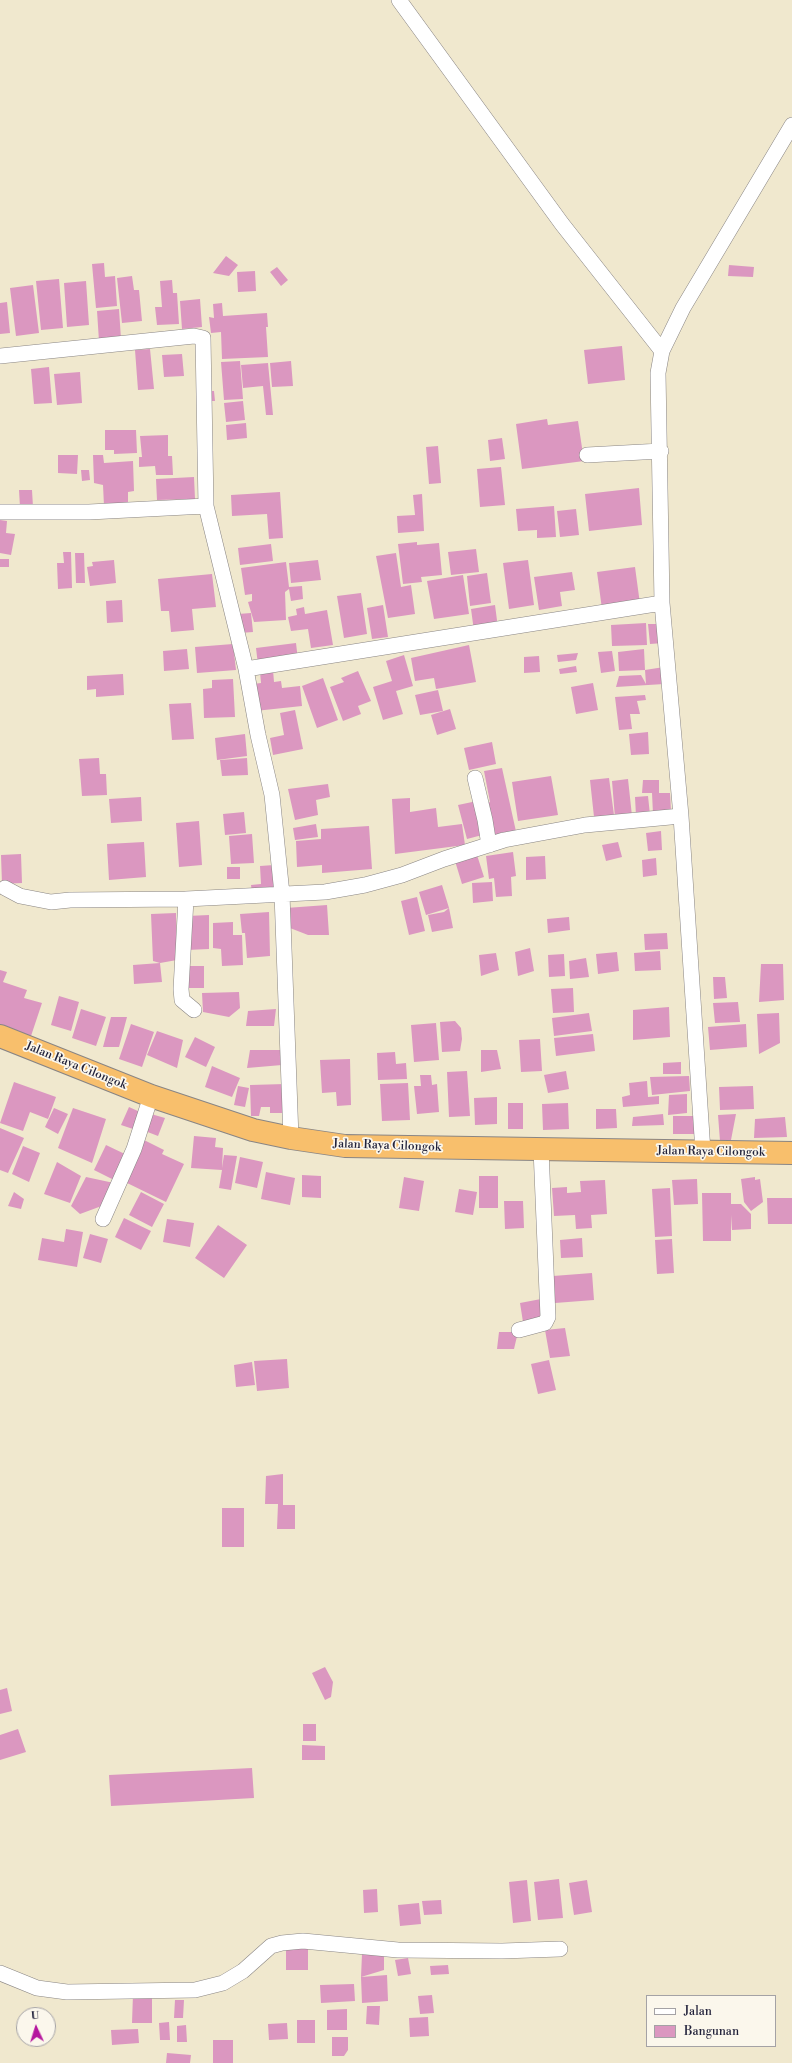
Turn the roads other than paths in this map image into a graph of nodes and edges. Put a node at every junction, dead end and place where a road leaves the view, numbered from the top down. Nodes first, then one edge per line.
1 (399, 0) edge
2 (792, 125) edge
3 (662, 351) junction
4 (0, 356) edge
5 (661, 451) junction
6 (587, 455) dead end
7 (206, 506) junction
8 (0, 512) edge
9 (662, 603) junction
10 (246, 669) junction
11 (475, 778) dead end
12 (681, 816) junction
13 (489, 845) junction
14 (5, 888) dead end
15 (282, 894) junction
16 (186, 899) junction
17 (194, 1010) dead end
18 (0, 1036) edge
19 (151, 1096) junction
20 (290, 1138) junction
21 (541, 1149) junction
22 (703, 1152) junction
23 (792, 1153) edge
24 (103, 1218) dead end
25 (519, 1330) dead end
26 (560, 1949) dead end
27 (0, 1973) edge

1 - 3 street
2 - 3 street
3 - 5 street
4 - 7 street
5 - 6 street
5 - 9 street
7 - 8 street
7 - 10 street
9 - 10 street
9 - 12 street
10 - 15 street
11 - 13 street
12 - 13 street
12 - 22 street
13 - 15 street
14 - 16 street
15 - 16 street
15 - 20 street
16 - 17 street
18 - 19 highway, Jalan Raya Cilongok
19 - 20 highway, Jalan Raya Cilongok
19 - 24 street
20 - 21 highway, Jalan Raya Cilongok
21 - 22 highway, Jalan Raya Cilongok
21 - 25 street
22 - 23 highway, Jalan Raya Cilongok
26 - 27 street

